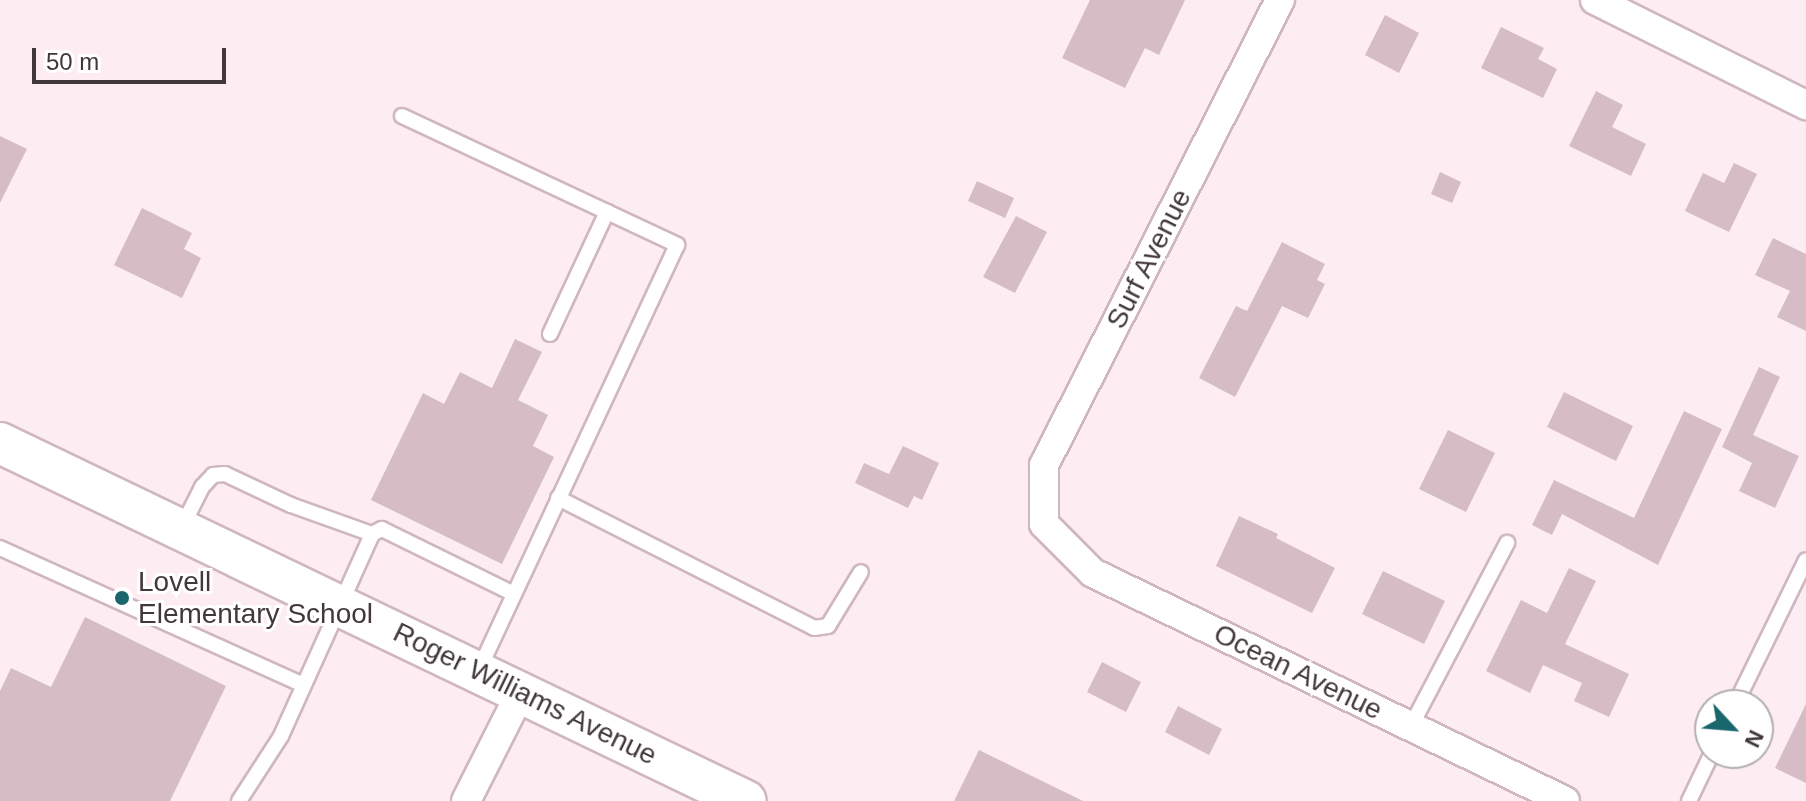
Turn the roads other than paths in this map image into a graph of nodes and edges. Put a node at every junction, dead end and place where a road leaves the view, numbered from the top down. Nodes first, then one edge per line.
1 (1280, 0) edge
2 (1595, 0) edge
3 (1806, 105) edge
4 (402, 116) dead end
5 (607, 212) junction
6 (550, 334) dead end
7 (0, 443) edge
8 (558, 498) junction
9 (1044, 524) joint
10 (181, 529) junction
11 (372, 534) junction
12 (1507, 543) dead end
13 (0, 548) edge
14 (1806, 560) edge
15 (861, 572) dead end
16 (514, 594) junction
17 (338, 605) junction
18 (478, 672) junction
19 (303, 685) junction
20 (1743, 689) edge
21 (521, 692) junction
22 (1411, 726) junction
23 (1704, 769) edge
24 (239, 801) edge
25 (466, 801) edge
26 (746, 801) edge
27 (1565, 801) edge
28 (1689, 801) edge

1 - 9 street, Surf Avenue
2 - 3 street
4 - 5 lane
5 - 6 lane
5 - 8 lane
7 - 10 street, Roger Williams Avenue
8 - 15 lane
8 - 16 lane
9 - 22 street, Ocean Avenue
10 - 11 lane
10 - 17 street, Roger Williams Avenue
11 - 16 lane
11 - 17 lane
12 - 22 lane
13 - 19 lane
14 - 20 lane
16 - 18 lane
17 - 18 street, Roger Williams Avenue
17 - 19 lane
18 - 21 street, Roger Williams Avenue
19 - 24 lane
21 - 25 street
21 - 26 street, Roger Williams Avenue
22 - 27 street, Ocean Avenue
23 - 28 lane

